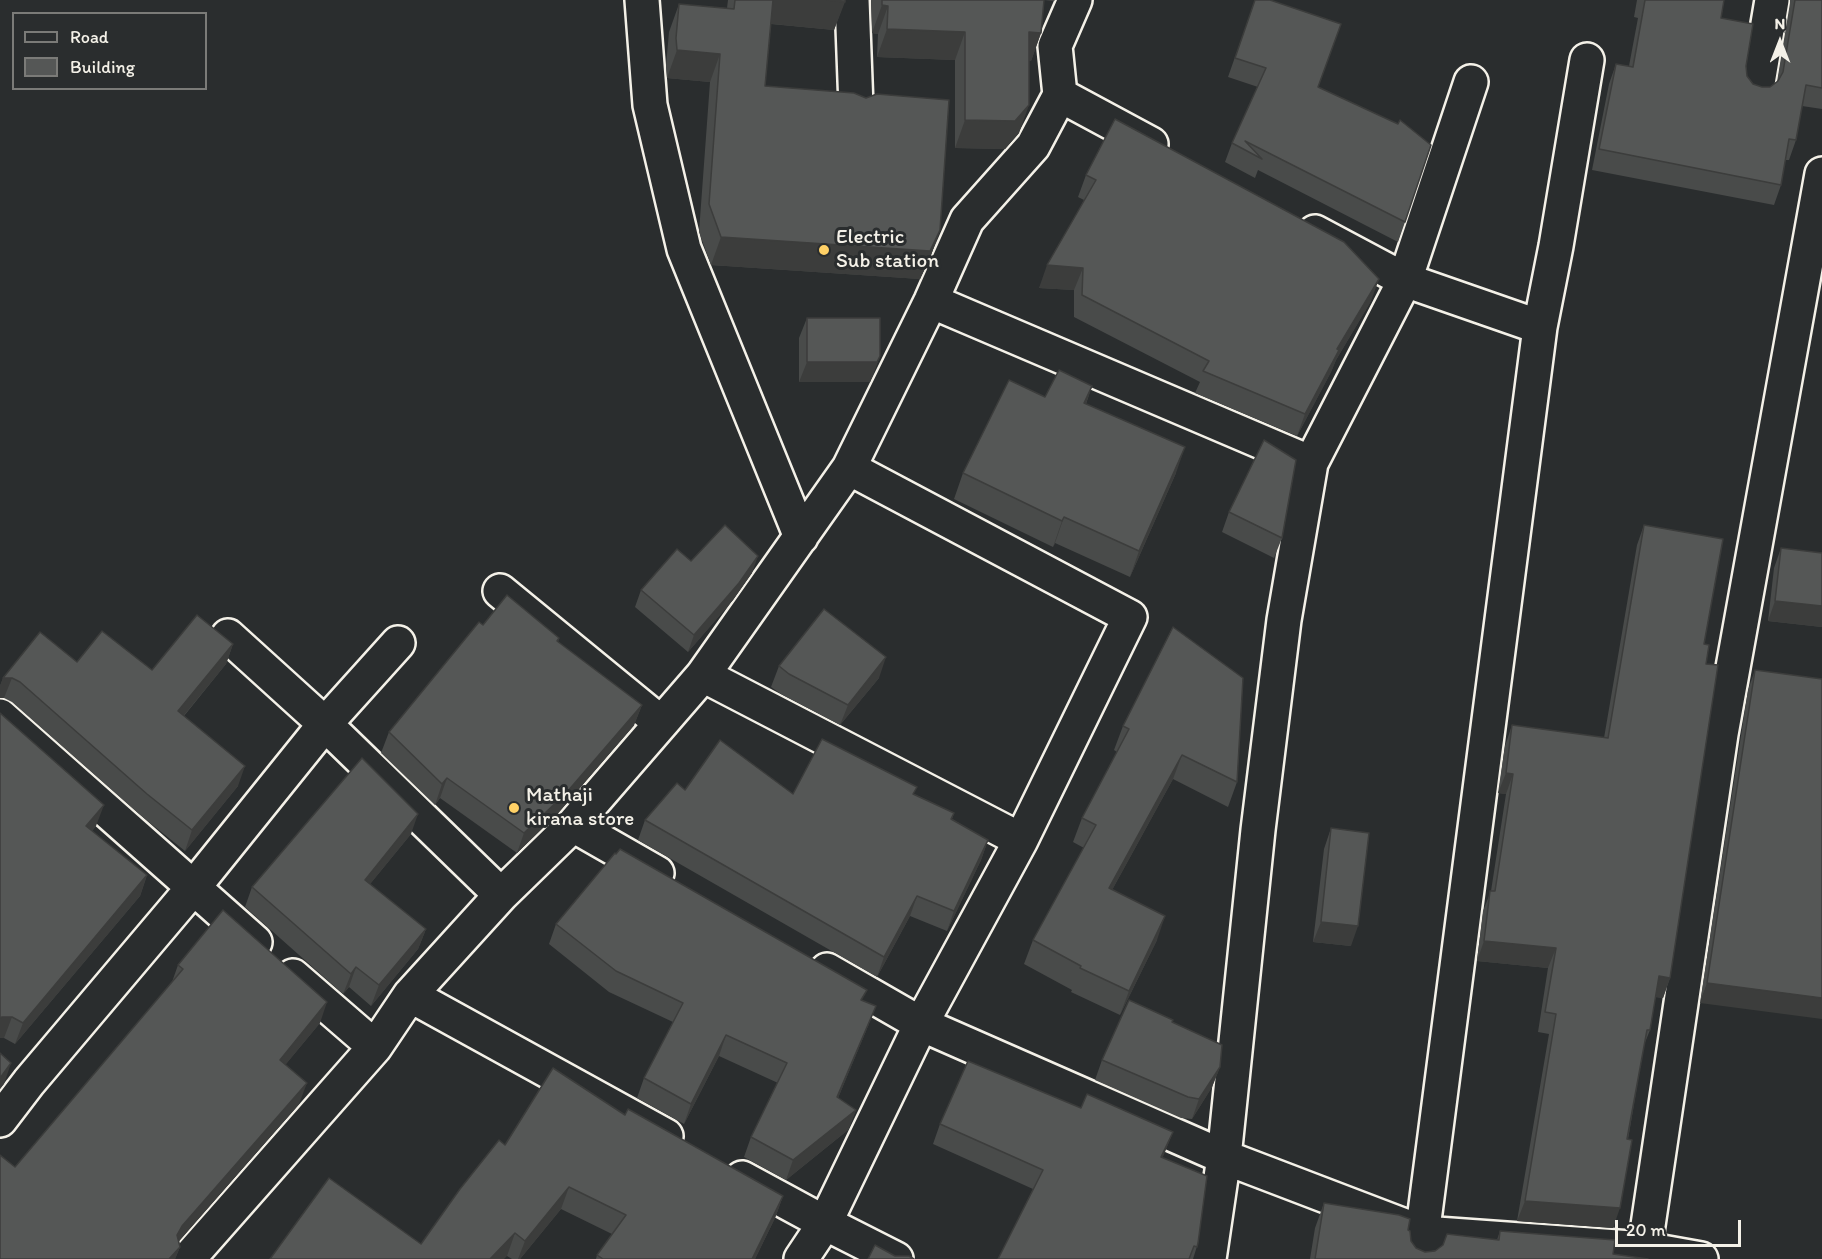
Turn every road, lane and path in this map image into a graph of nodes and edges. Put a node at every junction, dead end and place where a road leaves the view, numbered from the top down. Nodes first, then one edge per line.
1 (642, 0) edge
2 (852, 0) edge
3 (1075, 0) edge
4 (1772, 0) edge
5 (1587, 60) dead end
6 (1472, 82) dead end
7 (1757, 89) edge
8 (1060, 95) junction
9 (856, 107) edge
10 (1175, 157) edge
11 (1822, 174) edge
12 (1290, 219) edge
13 (1405, 280) junction
14 (931, 301) junction
15 (1540, 327) junction
16 (1311, 463) junction
17 (849, 468) junction
18 (801, 537) junction
19 (500, 591) dead end
20 (228, 636) dead end
21 (398, 643) dead end
22 (703, 675) junction
23 (0, 716) edge
24 (662, 723) junction
25 (325, 724) junction
26 (573, 825) junction
27 (1021, 840) junction
28 (193, 888) junction
29 (686, 889) edge
30 (501, 895) junction
31 (798, 954) edge
32 (410, 995) junction
33 (921, 1024) junction
34 (375, 1047) junction
35 (0, 1120) edge
36 (690, 1149) edge
37 (1224, 1157) junction
38 (721, 1166) edge
39 (825, 1223) junction
40 (1421, 1246) edge
41 (1644, 1254) edge
42 (188, 1259) edge
43 (801, 1259) edge
44 (896, 1259) edge
45 (1209, 1259) edge
46 (1701, 1259) edge

1 - 18 street
2 - 9 street
3 - 8 street
4 - 7 street
5 - 15 street
6 - 13 street
8 - 10 street
8 - 14 street
11 - 41 street
12 - 13 street
13 - 15 street
13 - 16 street
14 - 16 street
14 - 17 street
15 - 40 street
16 - 37 street
17 - 18 street
17 - 27 street
18 - 22 street
19 - 24 street
20 - 25 street
21 - 25 street
22 - 24 street
22 - 27 street
23 - 28 street
24 - 26 street
25 - 28 street
25 - 30 street
26 - 29 street
26 - 30 street
27 - 33 street
28 - 34 street
28 - 35 street
30 - 32 street
31 - 33 street
32 - 34 street
32 - 36 street
33 - 37 street
33 - 39 street
34 - 42 street
37 - 40 street
37 - 45 street
38 - 39 street
39 - 43 street
39 - 44 street
40 - 41 street
41 - 46 street

